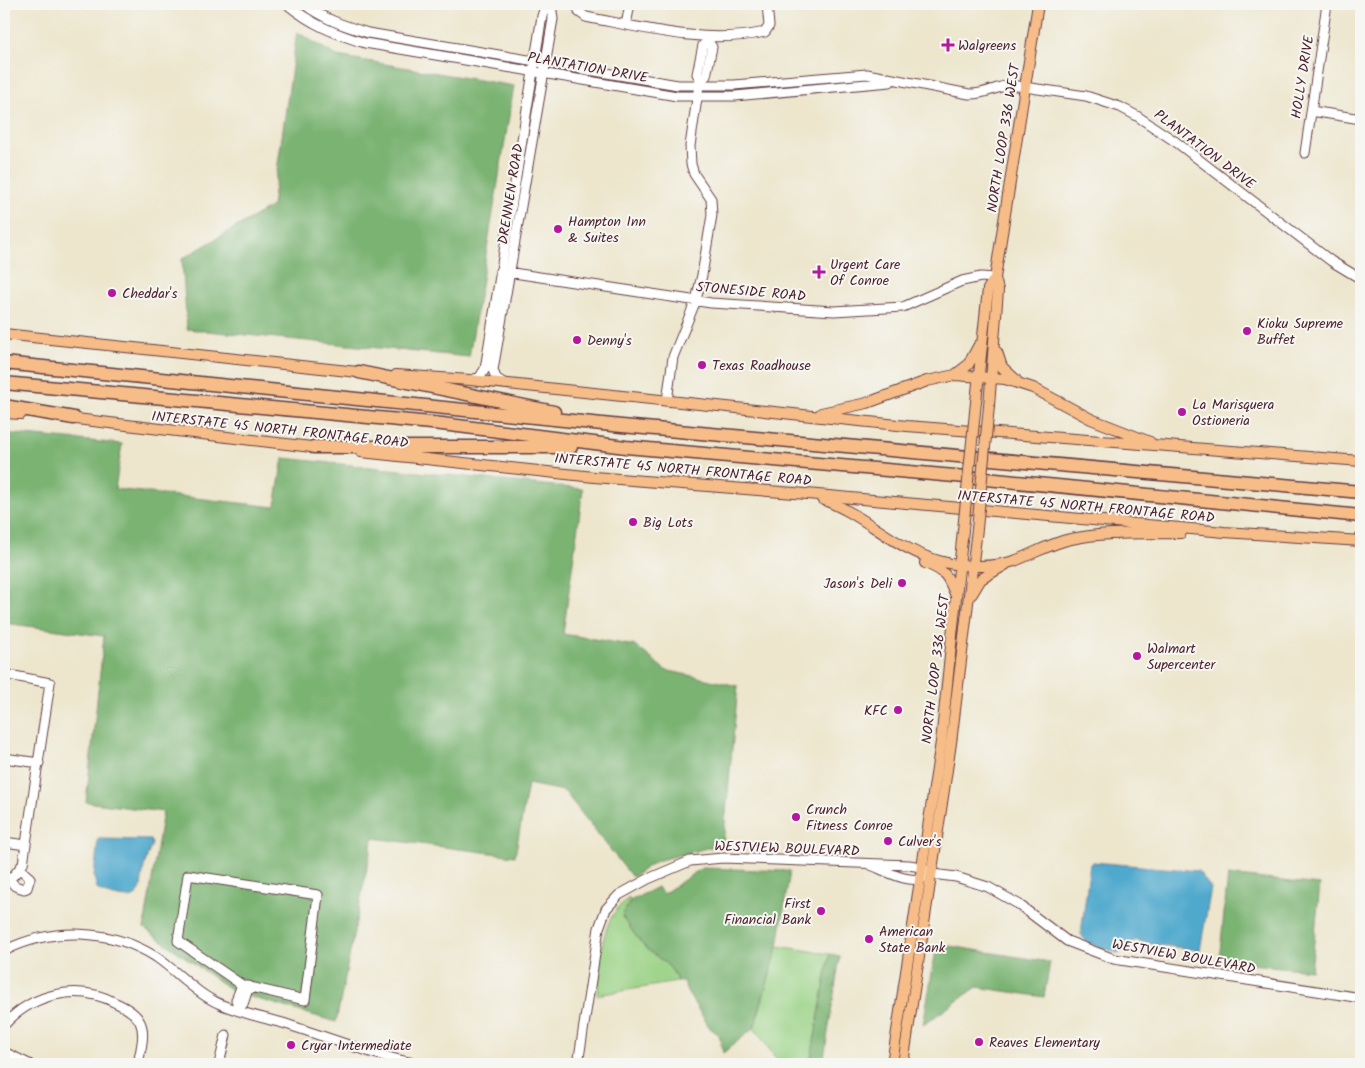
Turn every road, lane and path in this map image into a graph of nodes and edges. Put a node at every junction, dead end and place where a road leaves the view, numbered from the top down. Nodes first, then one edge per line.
1 (287, 4) edge
2 (546, 4) edge
3 (551, 4) edge
4 (579, 4) edge
5 (630, 4) edge
6 (767, 4) edge
7 (1038, 4) edge
8 (1327, 4) edge
9 (305, 5) edge
10 (301, 15) junction
11 (626, 25) junction
12 (708, 39) junction
13 (534, 60) junction
14 (546, 62) junction
15 (533, 71) junction
16 (544, 73) junction
17 (896, 81) junction
18 (700, 82) junction
19 (1025, 87) junction
20 (698, 97) junction
21 (1311, 111) junction
22 (1361, 119) edge
23 (1305, 153) dead end
24 (500, 271) junction
25 (510, 273) junction
26 (995, 278) junction
27 (1361, 279) edge
28 (696, 300) junction
29 (4, 334) edge
30 (982, 340) junction
31 (995, 344) junction
32 (4, 363) edge
33 (359, 372) junction
34 (955, 375) junction
35 (979, 377) junction
36 (991, 378) junction
37 (470, 380) junction
38 (1019, 382) junction
39 (4, 383) edge
40 (505, 384) junction
41 (667, 401) junction
42 (4, 406) edge
43 (4, 413) edge
44 (800, 415) junction
45 (74, 418) junction
46 (622, 426) junction
47 (313, 447) junction
48 (626, 447) junction
49 (1161, 447) junction
50 (1361, 461) edge
51 (1361, 492) edge
52 (807, 494) junction
53 (1361, 516) edge
54 (1224, 532) junction
55 (888, 537) junction
56 (1360, 540) edge
57 (1013, 562) junction
58 (960, 564) junction
59 (974, 565) junction
60 (957, 598) junction
61 (968, 600) junction
62 (4, 674) edge
63 (4, 758) edge
64 (38, 763) junction
65 (4, 842) edge
66 (26, 845) junction
67 (870, 864) junction
68 (922, 867) junction
69 (20, 868) junction
70 (932, 874) junction
71 (6, 880) edge
72 (920, 880) junction
73 (4, 951) edge
74 (246, 985) junction
75 (1361, 998) edge
76 (237, 1007) junction
77 (4, 1025) edge
78 (226, 1035) dead end
79 (901, 1041) junction
80 (4, 1052) edge
81 (30, 1064) edge
82 (138, 1064) edge
83 (220, 1064) edge
84 (419, 1064) edge
85 (578, 1064) edge
86 (892, 1064) edge
87 (903, 1064) edge

1 - 10 street, PLANTATION DRIVE
2 - 13 street, DRENNEN ROAD
3 - 14 street, DRENNEN ROAD
4 - 11 street
5 - 11 street
6 - 12 street
7 - 19 main road, NORTH LOOP 336 WEST
8 - 21 street, HOLLY DRIVE
9 - 10 street
9 - 13 street, PLANTATION DRIVE
10 - 15 street, PLANTATION DRIVE
11 - 12 street
12 - 18 street
13 - 14 street, PLANTATION DRIVE
13 - 15 street, DRENNEN ROAD
14 - 16 street, DRENNEN ROAD
14 - 18 street, PLANTATION DRIVE
15 - 16 street, PLANTATION DRIVE
15 - 24 street, DRENNEN ROAD
16 - 20 street, PLANTATION DRIVE
16 - 25 street, DRENNEN ROAD
17 - 18 street, PLANTATION DRIVE
17 - 19 street, PLANTATION DRIVE
17 - 20 street, PLANTATION DRIVE
18 - 20 street
19 - 26 main road, NORTH LOOP 336 WEST
19 - 27 street, PLANTATION DRIVE
20 - 28 street
21 - 22 street
21 - 23 street, HOLLY DRIVE
24 - 25 street, STONESIDE ROAD
24 - 37 street, DRENNEN ROAD
25 - 28 street, STONESIDE ROAD
25 - 40 street, DRENNEN ROAD
26 - 28 street, STONESIDE ROAD
26 - 30 main road, NORTH LOOP 336 WEST
26 - 31 main road, NORTH LOOP 336 WEST
28 - 41 street
29 - 33 main road
30 - 34 main road
30 - 35 main road, NORTH LOOP 336 WEST
31 - 36 main road, NORTH LOOP 336 WEST
31 - 38 main road
32 - 46 highway
33 - 37 main road
33 - 46 highway
34 - 35 main road
34 - 44 main road
35 - 36 main road
35 - 58 main road, NORTH LOOP 336 WEST, bridge
36 - 38 main road
36 - 59 main road, NORTH LOOP 336 WEST, bridge
37 - 40 main road
38 - 49 main road
39 - 48 highway
40 - 41 main road
41 - 44 main road
42 - 45 highway
43 - 45 main road, INTERSTATE 45 NORTH FRONTAGE ROAD
44 - 49 main road
45 - 47 main road, INTERSTATE 45 NORTH FRONTAGE ROAD
46 - 51 highway
47 - 48 highway
47 - 52 main road, INTERSTATE 45 NORTH FRONTAGE ROAD
48 - 53 highway
49 - 50 main road
52 - 54 main road, INTERSTATE 45 NORTH FRONTAGE ROAD
52 - 55 main road
54 - 56 main road, INTERSTATE 45 NORTH FRONTAGE ROAD
54 - 57 main road
55 - 58 main road
55 - 60 main road
57 - 59 main road
57 - 61 main road
58 - 59 main road
58 - 60 main road, NORTH LOOP 336 WEST
59 - 61 main road, NORTH LOOP 336 WEST
60 - 68 main road, NORTH LOOP 336 WEST
61 - 70 main road, NORTH LOOP 336 WEST
62 - 64 street
63 - 64 street
64 - 66 street
65 - 66 street
66 - 69 street
67 - 68 street, WESTVIEW BOULEVARD
67 - 72 street, WESTVIEW BOULEVARD
67 - 85 street, WESTVIEW BOULEVARD
68 - 70 street, WESTVIEW BOULEVARD
68 - 72 main road, NORTH LOOP 336 WEST
69 - 71 street
69 - 71 street
70 - 72 street
70 - 75 street, WESTVIEW BOULEVARD
70 - 79 main road, NORTH LOOP 336 WEST
72 - 79 main road, NORTH LOOP 336 WEST
73 - 76 street
74 - 74 street
74 - 76 street
76 - 84 street
77 - 82 street
78 - 83 street
79 - 86 main road, NORTH LOOP 336 WEST
79 - 87 main road, NORTH LOOP 336 WEST
80 - 81 street

